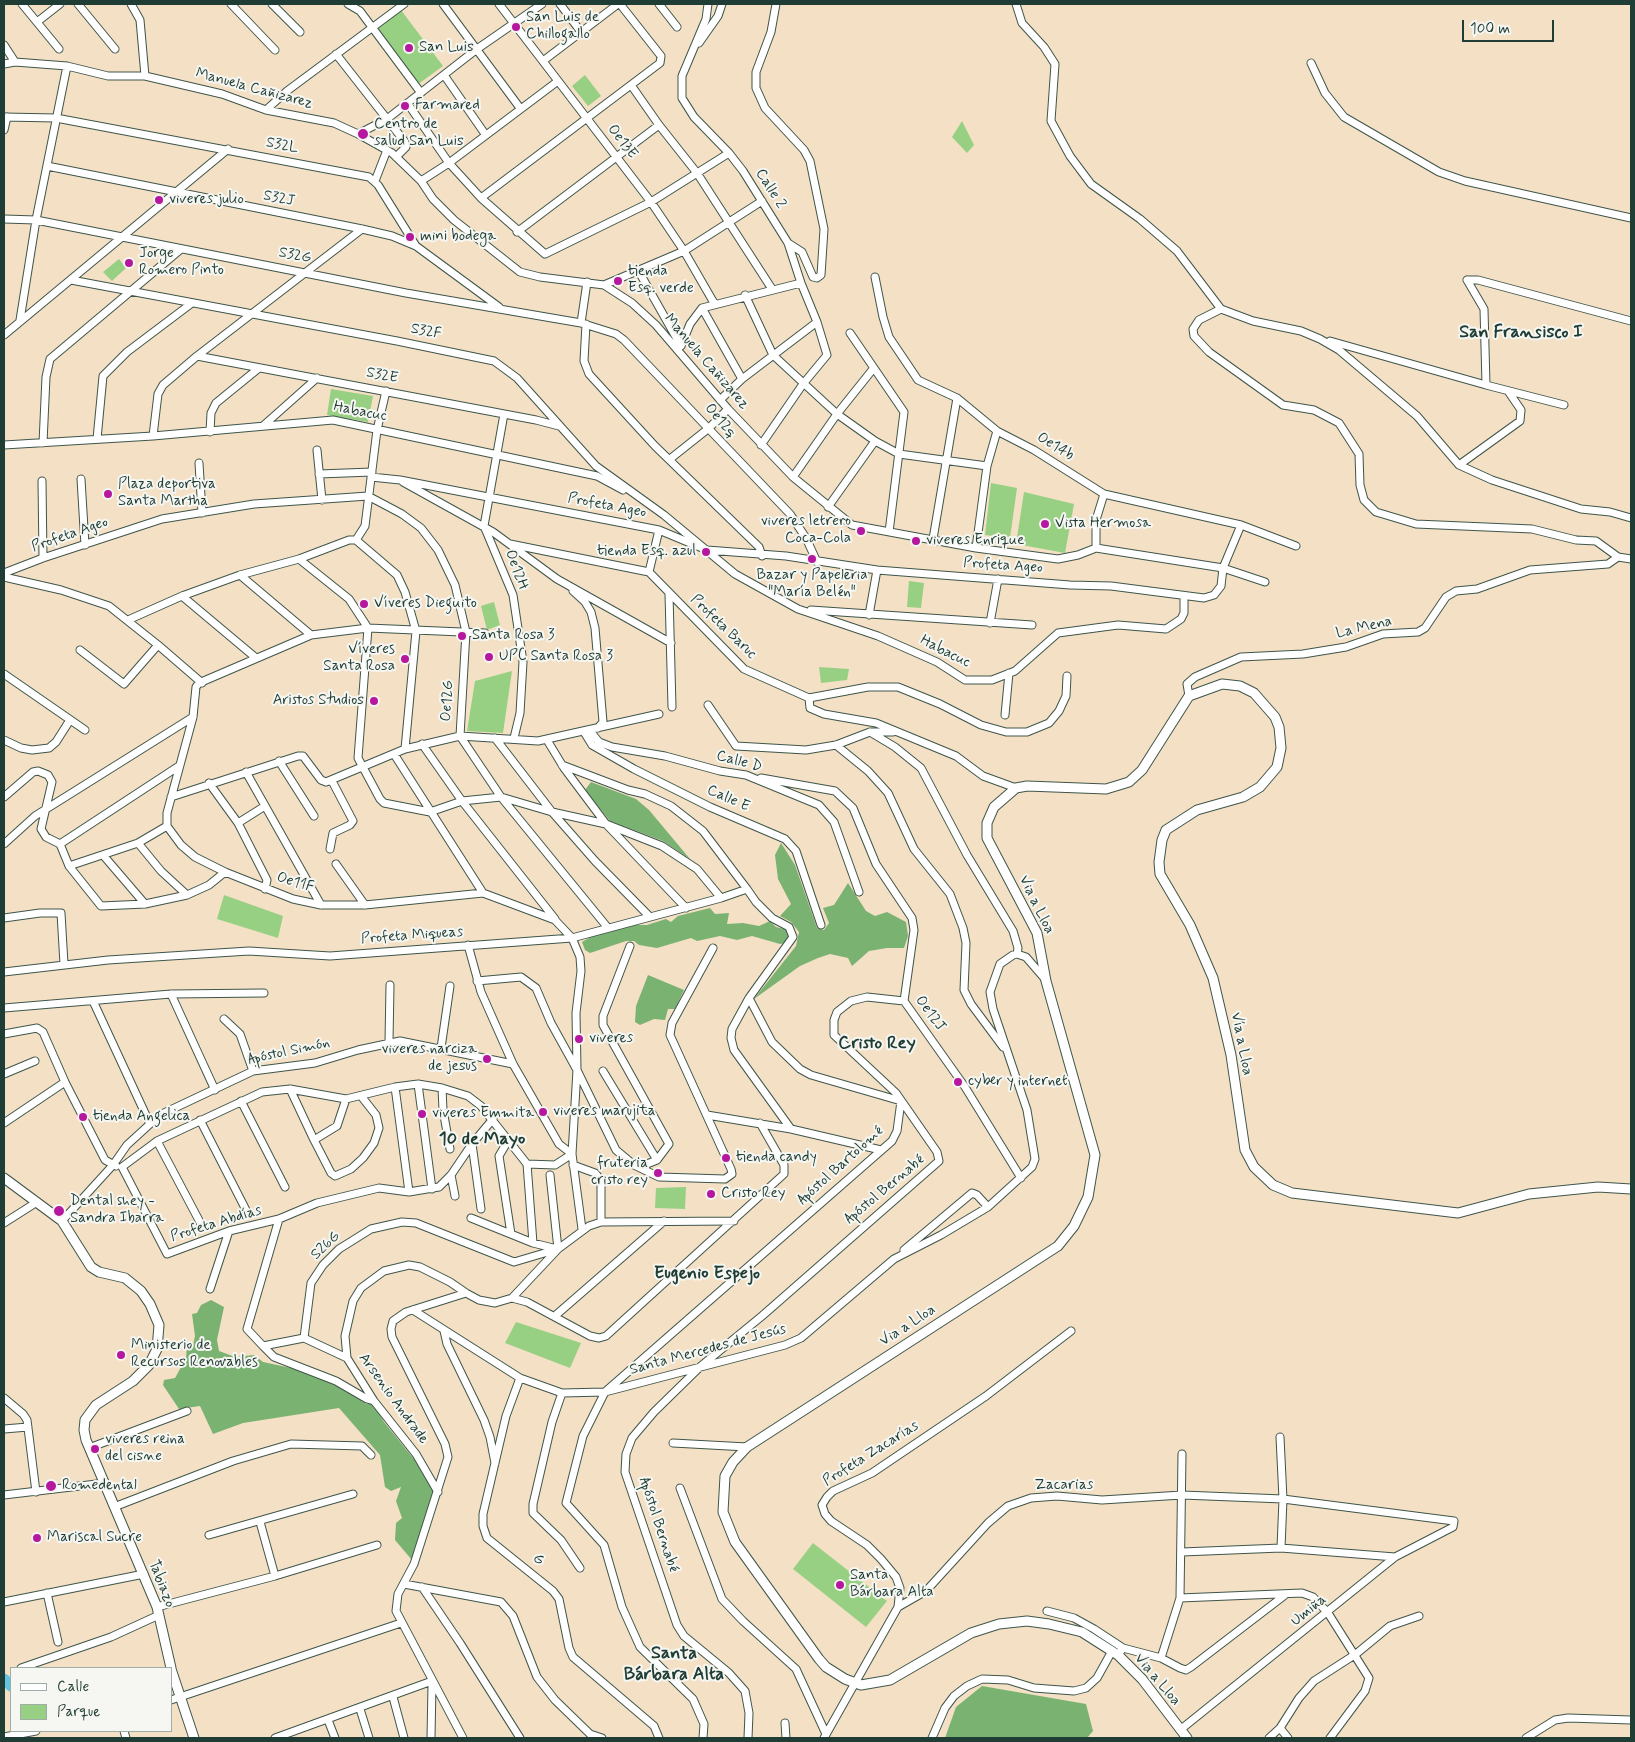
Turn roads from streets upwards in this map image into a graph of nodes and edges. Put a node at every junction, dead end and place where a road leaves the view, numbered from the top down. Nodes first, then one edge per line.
1 (22, 4) edge
2 (60, 4) edge
3 (78, 4) edge
4 (131, 4) edge
5 (231, 4) edge
6 (272, 4) edge
7 (404, 4) edge
8 (443, 4) edge
9 (498, 4) edge
10 (542, 4) edge
11 (560, 4) edge
12 (619, 4) edge
13 (659, 4) edge
14 (708, 4) edge
15 (722, 4) edge
16 (776, 4) edge
17 (1016, 4) edge
18 (353, 5) edge
19 (36, 22) junction
20 (514, 24) junction
21 (372, 26) junction
22 (677, 27) dead end
23 (300, 32) dead end
24 (581, 32) junction
25 (4, 45) edge
26 (59, 48) dead end
27 (115, 48) dead end
28 (477, 49) junction
29 (275, 50) dead end
30 (693, 52) junction
31 (336, 54) junction
32 (543, 61) junction
33 (15, 62) junction
34 (1311, 62) dead end
35 (4, 64) edge
36 (67, 66) junction
37 (444, 75) junction
38 (145, 76) junction
39 (558, 81) junction
40 (631, 85) junction
41 (421, 94) junction
42 (408, 104) junction
43 (520, 108) junction
44 (266, 110) junction
45 (5, 116) edge
46 (56, 118) junction
47 (586, 118) junction
48 (387, 119) junction
49 (658, 126) junction
50 (4, 130) edge
51 (358, 134) junction
52 (485, 134) junction
53 (228, 149) junction
54 (387, 150) junction
55 (729, 152) junction
56 (396, 157) junction
57 (616, 157) junction
58 (449, 164) junction
59 (47, 166) junction
60 (697, 173) junction
61 (375, 181) junction
62 (421, 181) junction
63 (173, 193) junction
64 (481, 198) junction
65 (762, 201) junction
66 (651, 202) junction
67 (1631, 218) edge
68 (4, 220) edge
69 (36, 220) junction
70 (729, 222) junction
71 (362, 229) junction
72 (517, 232) junction
73 (121, 238) junction
74 (788, 243) junction
75 (416, 246) junction
76 (181, 249) junction
77 (684, 251) junction
78 (638, 270) junction
79 (305, 272) junction
80 (875, 277) dead end
81 (71, 280) junction
82 (587, 282) junction
83 (801, 283) junction
84 (604, 285) junction
85 (772, 289) junction
86 (129, 292) junction
87 (745, 295) junction
88 (192, 303) junction
89 (714, 304) junction
90 (500, 308) junction
91 (702, 308) junction
92 (1221, 309) junction
93 (252, 314) junction
94 (20, 320) junction
95 (1631, 321) edge
96 (818, 322) junction
97 (584, 324) junction
98 (850, 333) dead end
99 (4, 335) edge
100 (1320, 338) junction
101 (679, 347) junction
102 (773, 355) junction
103 (196, 356) junction
104 (259, 368) junction
105 (873, 370) junction
106 (317, 378) junction
107 (742, 379) junction
108 (803, 384) junction
109 (1486, 385) junction
110 (386, 391) junction
111 (1508, 391) junction
112 (957, 398) junction
113 (720, 400) junction
114 (1564, 405) dead end
115 (728, 410) junction
116 (504, 414) junction
117 (837, 414) junction
118 (264, 425) junction
119 (561, 426) junction
120 (709, 428) junction
121 (377, 430) junction
122 (997, 431) junction
123 (210, 432) junction
124 (153, 436) junction
125 (97, 439) junction
126 (875, 441) junction
127 (43, 443) junction
128 (4, 445) edge
129 (761, 445) junction
130 (317, 450) dead end
131 (497, 454) junction
132 (899, 454) junction
133 (670, 459) junction
134 (947, 461) junction
135 (199, 463) dead end
136 (1459, 465) junction
137 (987, 466) junction
138 (319, 474) junction
139 (372, 475) junction
140 (793, 477) junction
141 (81, 479) dead end
142 (400, 480) junction
143 (42, 481) dead end
144 (1104, 494) junction
145 (368, 496) junction
146 (489, 498) junction
147 (322, 500) junction
148 (640, 500) junction
149 (828, 508) junction
150 (202, 513) junction
151 (1631, 518) edge
152 (1241, 524) junction
153 (484, 526) junction
154 (659, 530) junction
155 (889, 532) junction
156 (933, 539) junction
157 (356, 540) junction
158 (510, 544) junction
159 (85, 545) junction
160 (1296, 546) dead end
161 (976, 548) junction
162 (1096, 548) junction
163 (707, 550) junction
164 (762, 556) junction
165 (1618, 557) junction
166 (43, 558) junction
167 (299, 559) junction
168 (1631, 559) edge
169 (817, 562) junction
170 (1223, 568) junction
171 (877, 570) junction
172 (649, 572) junction
173 (4, 575) edge
174 (240, 575) junction
175 (557, 579) junction
176 (998, 579) junction
177 (1265, 582) dead end
178 (669, 594) junction
179 (182, 596) junction
180 (1184, 596) junction
181 (798, 609) junction
182 (870, 615) junction
183 (128, 620) junction
184 (990, 623) junction
185 (1032, 625) dead end
186 (368, 628) junction
187 (416, 630) junction
188 (466, 632) junction
189 (485, 633) dead end
190 (311, 635) junction
191 (671, 643) junction
192 (158, 645) junction
193 (80, 650) dead end
194 (256, 658) junction
195 (1009, 673) junction
196 (4, 674) edge
197 (1067, 676) dead end
198 (202, 683) junction
199 (1189, 696) junction
200 (809, 698) junction
201 (708, 705) dead end
202 (672, 706) dead end
203 (659, 714) dead end
204 (1005, 715) dead end
205 (193, 716) junction
206 (70, 720) junction
207 (598, 728) junction
208 (85, 730) dead end
209 (587, 731) junction
210 (870, 732) junction
211 (898, 732) junction
212 (460, 736) junction
213 (495, 738) junction
214 (514, 738) junction
215 (4, 740) edge
216 (547, 740) junction
217 (422, 744) junction
218 (836, 745) junction
219 (405, 749) junction
220 (394, 754) junction
221 (279, 761) junction
222 (179, 766) junction
223 (562, 766) junction
224 (362, 768) junction
225 (246, 772) junction
226 (746, 775) junction
227 (332, 781) junction
228 (209, 783) junction
229 (1016, 788) junction
230 (4, 797) edge
231 (171, 797) junction
232 (501, 797) junction
233 (462, 801) junction
234 (265, 806) junction
235 (45, 809) junction
236 (430, 812) junction
237 (552, 812) junction
238 (314, 816) dead end
239 (238, 823) junction
240 (606, 824) junction
241 (167, 826) junction
242 (138, 843) junction
243 (4, 844) edge
244 (60, 844) junction
245 (330, 849) dead end
246 (103, 855) junction
247 (336, 864) dead end
248 (69, 866) junction
249 (225, 872) junction
250 (266, 889) junction
251 (747, 889) junction
252 (859, 892) dead end
253 (483, 893) junction
254 (188, 895) junction
255 (721, 898) junction
256 (146, 904) junction
257 (321, 905) junction
258 (365, 905) junction
259 (686, 908) junction
260 (650, 917) junction
261 (4, 918) edge
262 (555, 920) junction
263 (821, 925) dead end
264 (608, 928) junction
265 (572, 938) junction
266 (468, 946) junction
267 (630, 946) dead end
268 (713, 948) dead end
269 (1017, 954) junction
270 (64, 964) junction
271 (4, 972) edge
272 (477, 981) junction
273 (1046, 981) junction
274 (390, 985) dead end
275 (450, 986) dead end
276 (264, 993) dead end
277 (171, 994) junction
278 (749, 998) junction
279 (904, 1000) junction
280 (93, 1001) junction
281 (4, 1008) edge
282 (224, 1019) dead end
283 (4, 1034) edge
284 (389, 1042) junction
285 (441, 1048) junction
286 (1008, 1054) junction
287 (35, 1061) dead end
288 (514, 1064) junction
289 (577, 1070) junction
290 (253, 1071) junction
291 (603, 1071) dead end
292 (4, 1074) edge
293 (65, 1082) junction
294 (418, 1084) junction
295 (395, 1086) junction
296 (442, 1088) junction
297 (290, 1089) junction
298 (215, 1090) junction
299 (361, 1096) junction
300 (346, 1099) junction
301 (241, 1101) junction
302 (901, 1101) junction
303 (707, 1115) junction
304 (493, 1119) junction
305 (200, 1120) junction
306 (4, 1123) edge
307 (760, 1123) junction
308 (150, 1124) junction
309 (791, 1129) junction
310 (314, 1140) junction
311 (509, 1140) junction
312 (156, 1141) junction
313 (472, 1144) junction
314 (450, 1149) dead end
315 (881, 1150) junction
316 (572, 1154) junction
317 (658, 1160) junction
318 (527, 1164) junction
319 (113, 1165) junction
320 (573, 1165) junction
321 (634, 1165) junction
322 (122, 1167) junction
323 (451, 1175) junction
324 (550, 1175) dead end
325 (4, 1178) edge
326 (1021, 1178) junction
327 (285, 1188) dead end
328 (432, 1189) junction
329 (1631, 1189) edge
330 (409, 1192) junction
331 (456, 1196) dead end
332 (36, 1202) junction
333 (988, 1207) junction
334 (481, 1209) dead end
335 (246, 1210) dead end
336 (471, 1218) dead end
337 (279, 1219) junction
338 (62, 1221) junction
339 (664, 1221) junction
340 (734, 1221) junction
341 (4, 1222) edge
342 (601, 1222) junction
343 (202, 1226) dead end
344 (582, 1230) junction
345 (229, 1232) junction
346 (511, 1234) junction
347 (533, 1243) junction
348 (558, 1249) junction
349 (894, 1259) junction
350 (210, 1289) dead end
351 (466, 1293) junction
352 (512, 1298) junction
353 (413, 1310) junction
354 (556, 1316) junction
355 (444, 1331) junction
356 (1071, 1331) dead end
357 (304, 1338) junction
358 (263, 1346) junction
359 (347, 1358) junction
360 (701, 1366) junction
361 (520, 1378) junction
362 (605, 1392) junction
363 (562, 1393) junction
364 (4, 1398) edge
365 (374, 1401) junction
366 (188, 1412) dead end
367 (28, 1427) junction
368 (4, 1429) edge
369 (1280, 1436) dead end
370 (673, 1443) dead end
371 (747, 1447) junction
372 (89, 1448) junction
373 (371, 1454) dead end
374 (1182, 1454) dead end
375 (495, 1463) junction
376 (105, 1483) junction
377 (680, 1488) dead end
378 (36, 1492) junction
379 (438, 1492) junction
380 (353, 1494) dead end
381 (4, 1495) edge
382 (1182, 1496) junction
383 (1283, 1499) junction
384 (114, 1507) junction
385 (1452, 1520) joint
386 (260, 1522) junction
387 (209, 1535) dead end
388 (377, 1544) dead end
389 (1281, 1548) junction
390 (1182, 1552) junction
391 (1395, 1557) junction
392 (580, 1568) dead end
393 (144, 1574) junction
394 (275, 1576) junction
395 (404, 1584) junction
396 (422, 1588) junction
397 (47, 1593) junction
398 (1285, 1595) junction
399 (1180, 1598) junction
400 (4, 1602) edge
401 (898, 1607) junction
402 (1048, 1610) dead end
403 (158, 1611) junction
404 (1328, 1613) junction
405 (1419, 1616) dead end
406 (401, 1623) junction
407 (58, 1642) dead end
408 (1118, 1651) junction
409 (1356, 1654) junction
410 (1161, 1658) junction
411 (24, 1667) edge
412 (171, 1667) edge
413 (172, 1676) edge
414 (432, 1682) junction
415 (854, 1683) junction
416 (392, 1697) junction
417 (175, 1699) edge
418 (360, 1709) junction
419 (328, 1720) junction
420 (1631, 1720) edge
421 (785, 1723) dead end
422 (1280, 1728) junction
423 (1180, 1730) junction
424 (30, 1732) edge
425 (295, 1735) edge
426 (825, 1736) edge
427 (7, 1737) edge
428 (194, 1738) edge
429 (275, 1738) edge
430 (335, 1738) edge
431 (369, 1738) edge
432 (404, 1738) edge
433 (431, 1738) edge
434 (463, 1738) edge
435 (520, 1738) edge
436 (602, 1738) edge
437 (659, 1738) edge
438 (703, 1738) edge
439 (748, 1738) edge
440 (786, 1738) edge
441 (932, 1738) edge
442 (1187, 1738) edge
443 (1269, 1738) edge
444 (1288, 1738) edge
445 (1330, 1738) edge
446 (1526, 1738) edge

1 - 19 street
2 - 19 street
3 - 27 street
4 - 38 street
5 - 29 street
6 - 23 street
7 - 21 street
8 - 28 street
9 - 20 street, Oe13E
10 - 20 street
11 - 24 street
12 - 24 street
12 - 40 street
13 - 22 street
14 - 30 street
15 - 30 street
16 - 74 street
17 - 92 street
18 - 21 street
19 - 26 street
20 - 28 street
20 - 32 street, Oe13E
21 - 31 street
21 - 41 street
24 - 32 street
25 - 33 street
28 - 37 street
28 - 43 street
30 - 55 street, Calle 2
31 - 44 street
31 - 48 street
32 - 39 street, Oe13E
33 - 35 street, Manuela Cañizarez
33 - 36 street, Manuela Cañizarez
34 - 67 street
36 - 38 street, Manuela Cañizarez
36 - 46 street
37 - 41 street
37 - 52 street
38 - 44 street, Manuela Cañizarez
39 - 43 street
39 - 47 street, Oe13E
40 - 47 street
40 - 49 street
41 - 42 street
42 - 48 street
42 - 58 street
43 - 52 street
44 - 51 street, Manuela Cañizarez
45 - 46 street, S32L
45 - 50 street
46 - 53 street, S32L
46 - 59 street
47 - 57 street, Oe13E
47 - 64 street
48 - 51 street
48 - 56 street
49 - 57 street
49 - 60 street
51 - 54 street, Manuela Cañizarez
52 - 58 street
53 - 61 street, S32L
53 - 63 street
54 - 56 street, Manuela Cañizarez
54 - 61 street
55 - 60 street
55 - 65 street, Calle 2
56 - 62 street, Manuela Cañizarez
57 - 66 street, Oe13E
57 - 72 street
58 - 62 street
58 - 64 street
59 - 63 street, S32J
59 - 69 street
60 - 66 street
60 - 70 street
61 - 75 street
62 - 82 street, Manuela Cañizarez
63 - 71 street, S32J
63 - 73 street
64 - 72 street
65 - 70 street
65 - 74 street, Calle 2
66 - 72 street
66 - 77 street, Oe13E
68 - 69 street, S32G
69 - 73 street, S32G
69 - 94 street
70 - 77 street
70 - 85 street
71 - 75 street, S32J
71 - 79 street
73 - 76 street, S32G
73 - 81 street
74 - 83 street, Calle 2
75 - 90 street
76 - 79 street, S32G
76 - 86 street
77 - 78 street
77 - 89 street, Oe13E
78 - 84 street
78 - 101 street
79 - 90 street, S32G
79 - 93 street
80 - 112 street, Oe14b
81 - 86 street, S32F
81 - 94 street
82 - 84 street, Manuela Cañizarez
82 - 97 street
83 - 85 street
83 - 96 street, Calle 2
84 - 101 street, Manuela Cañizarez
85 - 87 street
86 - 88 street, S32F
86 - 127 street
87 - 89 street
87 - 102 street
88 - 93 street, S32F
88 - 125 street
89 - 91 street
90 - 97 street, S32G
91 - 101 street
91 - 107 street
92 - 100 street
92 - 165 street
93 - 103 street
93 - 119 street, S32F
94 - 99 street
95 - 109 street
96 - 102 street
96 - 108 street, Calle 2
97 - 120 street, Oe12q
97 - 133 street
98 - 105 street
100 - 109 street
100 - 136 street
101 - 113 street, Manuela Cañizarez
102 - 107 street
102 - 108 street
103 - 104 street, S32E
103 - 124 street
104 - 106 street, S32E
104 - 123 street
105 - 117 street
105 - 132 street
106 - 110 street, S32E
106 - 118 street
107 - 113 street
108 - 117 street
108 - 129 street
109 - 111 street
110 - 116 street, S32E
110 - 121 street
111 - 114 street
111 - 136 street
112 - 122 street, Oe14b
112 - 134 street
113 - 115 street, Manuela Cañizarez
115 - 120 street
115 - 129 street, Manuela Cañizarez
116 - 119 street, S32E
116 - 131 street
117 - 126 street
117 - 140 street
118 - 121 street, Habacuc
118 - 123 street, Habacuc
119 - 148 street, S32F
120 - 133 street
120 - 169 street, Oe12q
121 - 131 street, Habacuc
121 - 139 street
122 - 137 street
122 - 144 street, Oe14b
123 - 124 street, Habacuc
124 - 125 street, Habacuc
125 - 127 street, Habacuc
126 - 132 street
126 - 149 street
127 - 128 street, Habacuc
129 - 140 street, Manuela Cañizarez
130 - 138 street
131 - 146 street
131 - 148 street, Habacuc
132 - 134 street
132 - 155 street
133 - 164 street
134 - 137 street
134 - 156 street
135 - 150 street
136 - 151 street
137 - 161 street
138 - 139 street, Profeta Ageo
138 - 147 street
139 - 142 street, Profeta Ageo
139 - 145 street
140 - 149 street, Manuela Cañizarez
141 - 159 street
142 - 146 street, Profeta Ageo
142 - 153 street
143 - 166 street
144 - 152 street, Oe14b
144 - 162 street
145 - 147 street, Profeta Ageo
145 - 157 street
145 - 188 street, Oe12G
146 - 153 street
146 - 154 street, Profeta Ageo
147 - 150 street, Profeta Ageo
148 - 163 street, S32F
149 - 155 street, Manuela Cañizarez
150 - 159 street, Profeta Ageo
152 - 160 street, Oe14b
152 - 170 street
153 - 158 street
153 - 214 street, Oe12H
154 - 163 street, Profeta Ageo
154 - 172 street
155 - 156 street, Manuela Cañizarez
156 - 161 street, Manuela Cañizarez
157 - 167 street
157 - 187 street
158 - 172 street
158 - 175 street
159 - 166 street, Profeta Ageo
161 - 162 street, Manuela Cañizarez
162 - 170 street, Manuela Cañizarez
163 - 164 street, Profeta Ageo
163 - 181 street, Habacuc
164 - 169 street, Profeta Ageo
165 - 168 street, La Mena
165 - 199 street, La Mena
166 - 173 street, Profeta Ageo
167 - 174 street
167 - 186 street
169 - 171 street, Profeta Ageo
170 - 177 street, Manuela Cañizarez
170 - 180 street, Profeta Ageo
171 - 176 street, Profeta Ageo
171 - 182 street
172 - 178 street, Profeta Baruc
173 - 183 street
174 - 179 street
174 - 190 street
175 - 191 street
175 - 207 street
176 - 180 street, Profeta Ageo
176 - 184 street
178 - 191 street
178 - 200 street, Profeta Baruc
179 - 183 street
179 - 194 street
180 - 195 street, Habacuc
181 - 182 street
181 - 195 street, Habacuc
182 - 184 street
183 - 192 street
184 - 185 street
186 - 187 street
186 - 190 street
186 - 224 street
187 - 188 street
187 - 219 street
188 - 189 street
188 - 212 street, Oe12G
190 - 194 street
191 - 202 street
192 - 193 street
192 - 198 street
194 - 198 street
195 - 204 street
196 - 206 street
197 - 200 street
198 - 205 street
199 - 229 street
199 - 329 street, Vía a Lloa
200 - 211 street
201 - 218 street
203 - 207 street
205 - 222 street
205 - 235 street
206 - 208 street
206 - 215 street
207 - 209 street
209 - 216 street
209 - 226 street, Calle D
209 - 263 street, Calle E
210 - 211 street
210 - 218 street
210 - 269 street
211 - 229 street
212 - 213 street
212 - 217 street
212 - 232 street, Oe12G
213 - 214 street
213 - 237 street
214 - 216 street
216 - 223 street
217 - 219 street
217 - 233 street
218 - 286 street
219 - 220 street
220 - 224 street
220 - 236 street
221 - 225 street
221 - 227 street
221 - 238 street
222 - 231 street
222 - 244 street
223 - 240 street
223 - 251 street
224 - 227 street
224 - 236 street
225 - 228 street
225 - 234 street
226 - 252 street, Calle D
226 - 279 street
227 - 245 street
228 - 231 street
228 - 239 street
229 - 273 street, Via a Lloa
230 - 235 street
231 - 241 street
232 - 233 street
232 - 237 street
232 - 264 street, Oe12G
233 - 236 street
233 - 262 street
234 - 239 street
234 - 257 street
235 - 243 street
235 - 244 street
236 - 253 street
237 - 240 street
237 - 260 street
239 - 250 street
240 - 255 street
240 - 259 street
241 - 242 street
241 - 249 street, Oe11F
242 - 246 street
242 - 254 street
244 - 248 street
246 - 248 street
246 - 256 street
247 - 258 street
248 - 256 street
249 - 250 street, Oe11F
249 - 254 street
250 - 257 street, Oe11F
251 - 255 street, Profeta Miqueas
251 - 278 street
253 - 258 street, Oe11F
253 - 262 street, Oe11F
254 - 256 street
255 - 259 street, Profeta Miqueas
257 - 258 street, Oe11F
259 - 260 street, Profeta Miqueas
260 - 264 street, Profeta Miqueas
261 - 270 street
262 - 265 street, Oe11F
264 - 265 street, Profeta Miqueas
265 - 266 street, Profeta Miqueas
265 - 289 street
266 - 270 street, Profeta Miqueas
266 - 272 street
267 - 317 street
268 - 303 street
269 - 273 street
269 - 286 street, Santa Mercedes de Jesús
270 - 271 street, Profeta Miqueas
272 - 288 street
272 - 289 street
273 - 371 street, Via a Lloa
274 - 284 street
275 - 285 street
276 - 277 street
277 - 280 street
277 - 298 street
278 - 302 street
278 - 309 street
279 - 302 street, Oe12J
279 - 326 street, Oe12J
280 - 281 street
280 - 308 street
282 - 290 street
283 - 293 street
284 - 285 street, Apóstol Simón
284 - 290 street, Apóstol Simón
285 - 288 street, Apóstol Simón
286 - 326 street, Santa Mercedes de Jesús
287 - 292 street
288 - 316 street
289 - 316 street
289 - 321 street
290 - 298 street, Apóstol Simón
291 - 317 street
293 - 306 street
293 - 319 street
294 - 295 street
294 - 296 street
294 - 328 street
295 - 299 street
295 - 330 street
296 - 304 street
296 - 314 street
297 - 300 street
297 - 301 street
297 - 310 street
298 - 308 street, Apóstol Simón
299 - 300 street
299 - 310 street
300 - 310 street
301 - 305 street
301 - 327 street
302 - 315 street, Apóstol Bartolomé
302 - 360 street, Apóstol Bernabé
303 - 307 street
303 - 321 street
304 - 311 street
304 - 313 street, Profeta Abdías
305 - 312 street
305 - 335 street
307 - 309 street
307 - 340 street
308 - 319 street, Apóstol Simón
309 - 315 street
311 - 318 street
311 - 346 street
312 - 322 street
312 - 343 street
313 - 323 street, Profeta Abdías
313 - 334 street
315 - 362 street, Apóstol Bartolomé
316 - 318 street
316 - 320 street
317 - 321 street
318 - 347 street
319 - 322 street
319 - 338 street, Apóstol Simón
320 - 342 street
320 - 344 street
322 - 345 street, Profeta Abdías
323 - 328 street, Profeta Abdías
323 - 331 street
324 - 348 street
325 - 332 street, Tabiazo
326 - 333 street, Santa Mercedes de Jesús
328 - 330 street, Profeta Abdías
330 - 337 street, Profeta Abdías
332 - 338 street, Tabiazo
332 - 341 street
333 - 349 street, Santa Mercedes de Jesús
333 - 349 street
336 - 346 street
337 - 345 street, Profeta Abdías
337 - 358 street
338 - 372 street, Tabiazo
339 - 340 street
339 - 342 street
339 - 354 street
340 - 354 street
342 - 344 street
344 - 348 street
345 - 350 street
346 - 347 street
347 - 348 street
348 - 352 street
348 - 357 street, S26G
349 - 360 street, Santa Mercedes de Jesús
351 - 352 street, Arsenio Andrade
351 - 353 street
351 - 359 street, Arsenio Andrade
352 - 354 street
353 - 355 street, Santa Mercedes de Jesús
353 - 379 street
355 - 361 street, Santa Mercedes de Jesús
355 - 375 street
356 - 401 street, Profeta Zacarías
357 - 358 street
357 - 359 street
358 - 365 street
359 - 365 street, Arsenio Andrade
360 - 362 street, Santa Mercedes de Jesús
360 - 439 street, Apóstol Bernabé
361 - 363 street, Santa Mercedes de Jesús
361 - 375 street, G
362 - 363 street, Santa Mercedes de Jesús
362 - 438 street, Apóstol Bartolomé
363 - 392 street
364 - 367 street
365 - 379 street, Arsenio Andrade
366 - 372 street
367 - 368 street
367 - 378 street
369 - 383 street
370 - 371 street
371 - 415 street, Via a Lloa
372 - 376 street, Tabiazo
373 - 384 street
374 - 382 street
375 - 437 street, G
376 - 378 street
376 - 384 street, Tabiazo
377 - 426 street
378 - 381 street
379 - 395 street
380 - 386 street
382 - 383 street, Zacarias
382 - 390 street
382 - 401 street, Zacarias
383 - 385 street, Zacarias
383 - 389 street
384 - 393 street, Tabiazo
385 - 391 street, Umiña
386 - 387 street
386 - 394 street
388 - 394 street
389 - 390 street
389 - 391 street
390 - 399 street
391 - 404 street, Umiña
393 - 397 street
393 - 403 street, Tabiazo
394 - 403 street
395 - 396 street
395 - 406 street
396 - 435 street
396 - 436 street
397 - 400 street
397 - 407 street
398 - 399 street
398 - 404 street
398 - 410 street
399 - 410 street
401 - 415 street, Profeta Zacarías
402 - 408 street
403 - 411 street
403 - 412 street, Tabiazo
404 - 409 street
404 - 423 street, Umiña
405 - 409 street
406 - 414 street
406 - 417 street
408 - 410 street
408 - 415 street, Via a Lloa
408 - 423 street, Via a Lloa
408 - 441 street
409 - 422 street
409 - 445 street
413 - 417 street, Tabiazo
414 - 416 street
414 - 433 street
414 - 434 street
415 - 426 street, Profeta Zacarías
416 - 418 street
416 - 432 street
417 - 428 street, Tabiazo
418 - 419 street
418 - 431 street
419 - 425 street
419 - 430 street
420 - 446 street
421 - 440 street
422 - 443 street
422 - 444 street
423 - 442 street, Via a Lloa
424 - 427 street
425 - 429 street

